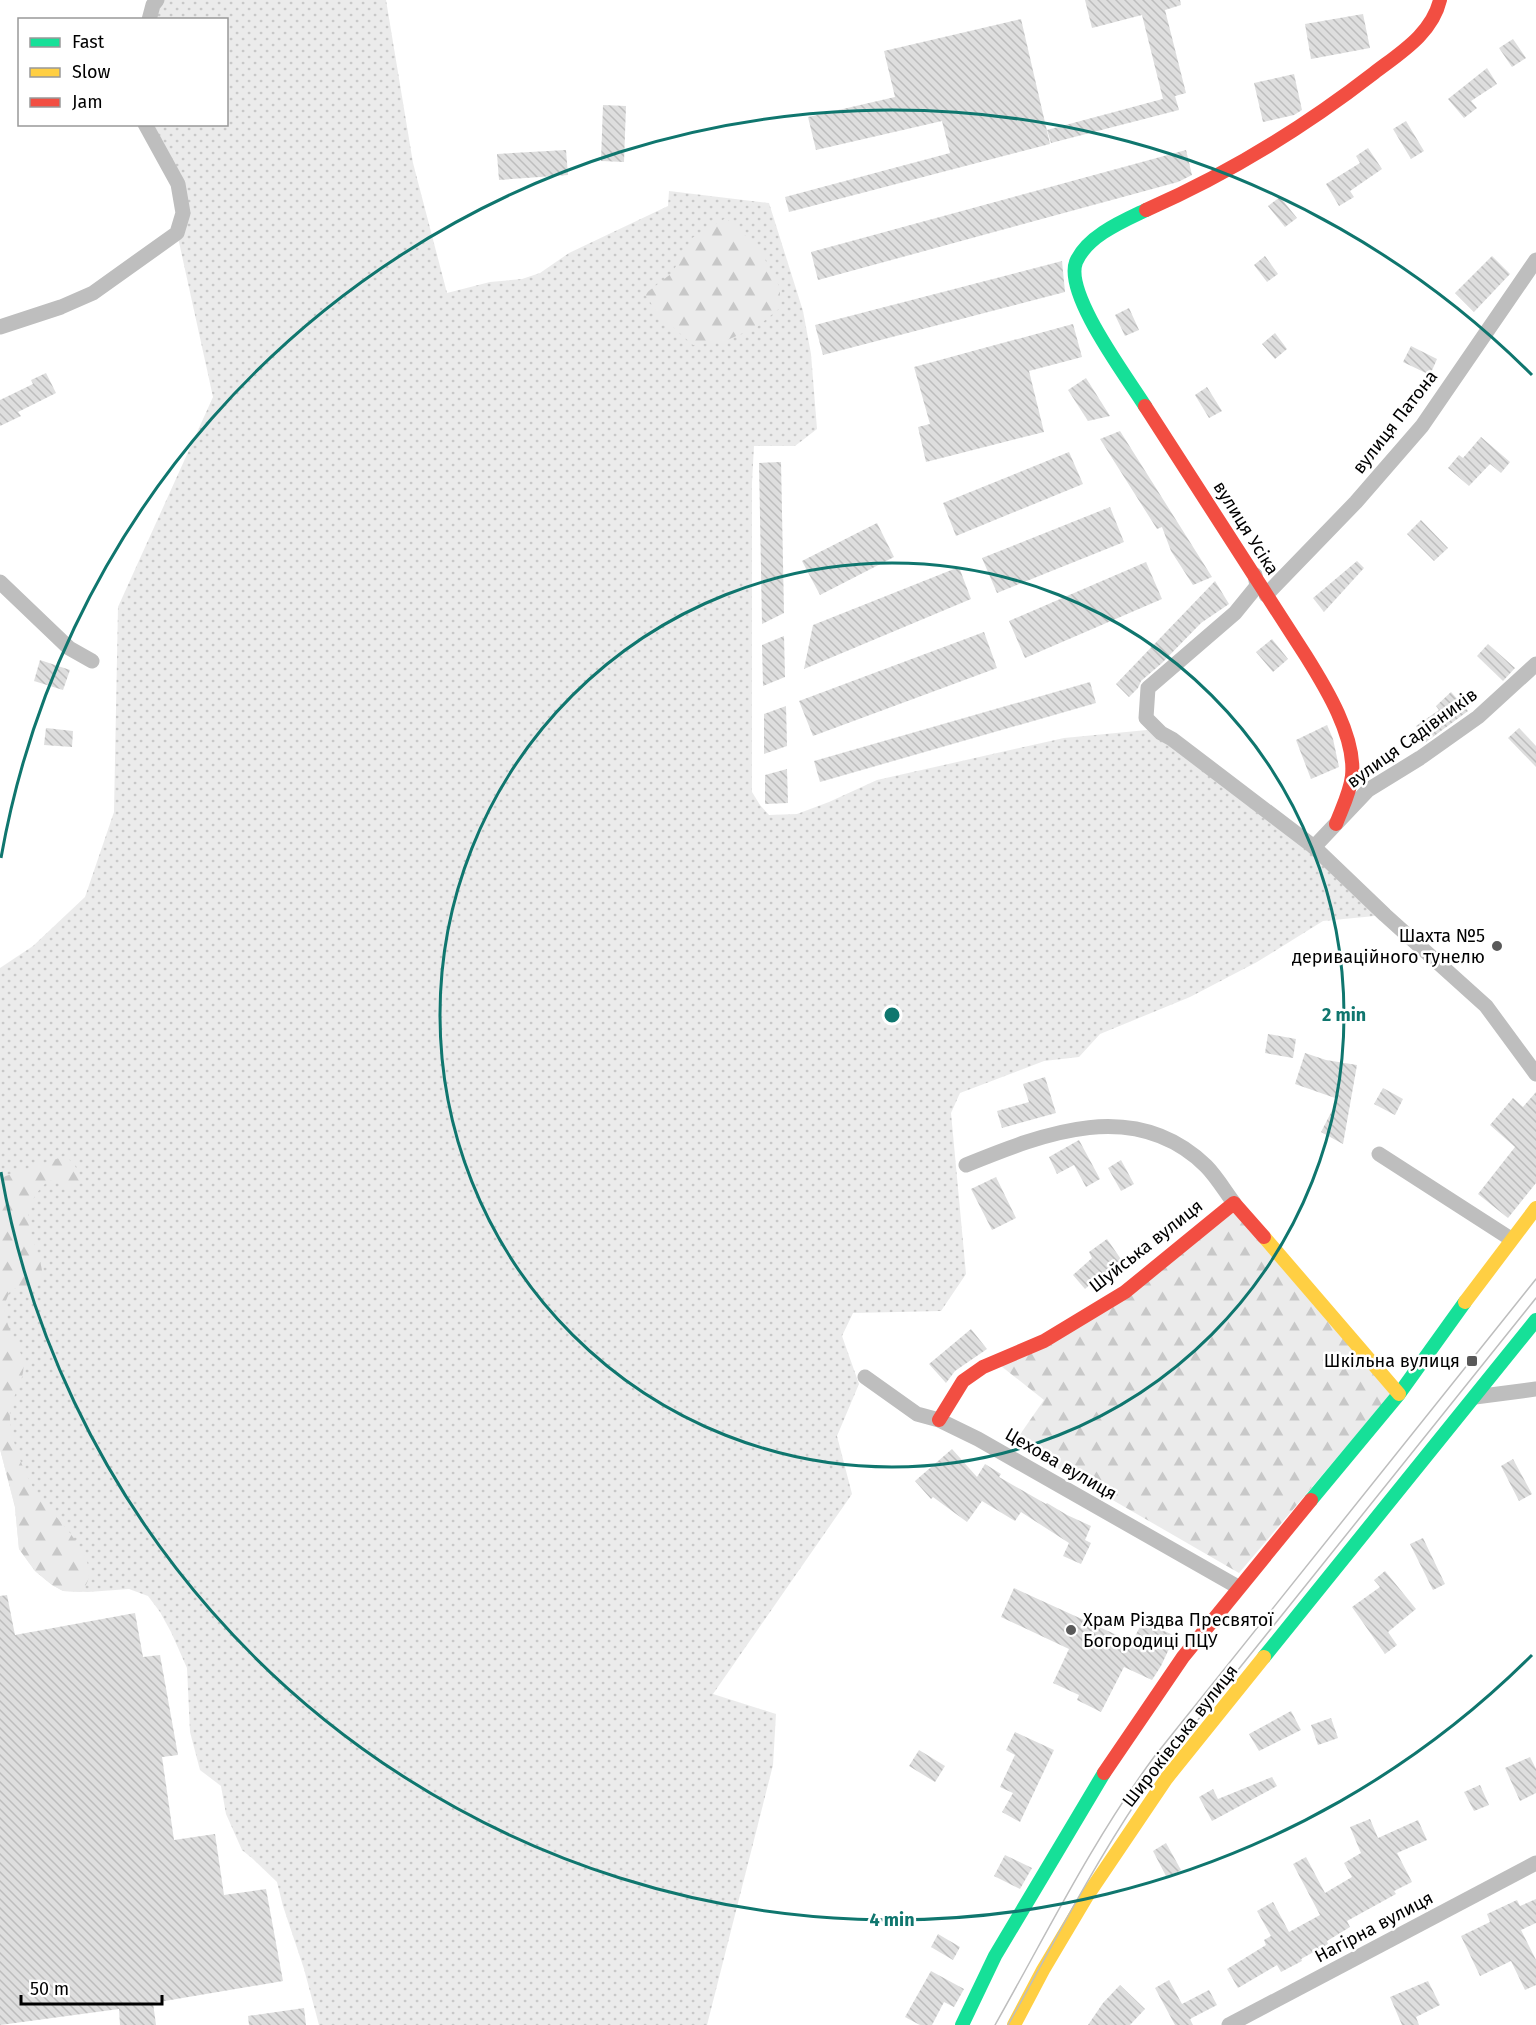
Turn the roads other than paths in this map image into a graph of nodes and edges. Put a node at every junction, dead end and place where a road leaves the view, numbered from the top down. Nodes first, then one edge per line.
1 (157, 0) edge
2 (1440, 0) edge
3 (150, 18) edge
4 (146, 126) edge
5 (1536, 260) edge
6 (0, 327) edge
7 (1255, 575) junction
8 (0, 582) edge
9 (1266, 595) junction
10 (92, 661) dead end
11 (1536, 664) edge
12 (1336, 824) junction
13 (1314, 847) junction
14 (1536, 1074) edge
15 (1380, 1154) dead end
16 (966, 1165) dead end
17 (1234, 1203) junction
18 (1536, 1208) edge
19 (1511, 1239) junction
20 (1536, 1320) edge
21 (865, 1377) dead end
22 (1536, 1389) edge
23 (1399, 1394) junction
24 (1475, 1397) junction
25 (939, 1420) junction
26 (1238, 1587) junction
27 (1536, 1863) edge
28 (962, 2025) edge
29 (1014, 2025) edge
30 (1230, 2025) edge

1 - 3 street
2 - 7 street, вулиця Усіка
4 - 6 street
5 - 9 street, вулиця Патона
7 - 9 street, вулиця Усіка
7 - 13 street
8 - 10 street
9 - 12 street, вулиця Усіка
11 - 12 street, вулиця Садівників
12 - 13 street, вулиця Садівників
13 - 14 street
15 - 19 street
16 - 17 street, Шуйська вулиця
17 - 23 street, Шуйська вулиця
17 - 25 street, Шуйська вулиця
18 - 19 street
19 - 23 street
20 - 24 street, Широківська вулиця
21 - 25 street, Цехова вулиця
22 - 24 street
23 - 26 street
24 - 29 street, Широківська вулиця
25 - 26 street, Цехова вулиця
26 - 28 street
27 - 30 street, Нагірна вулиця

